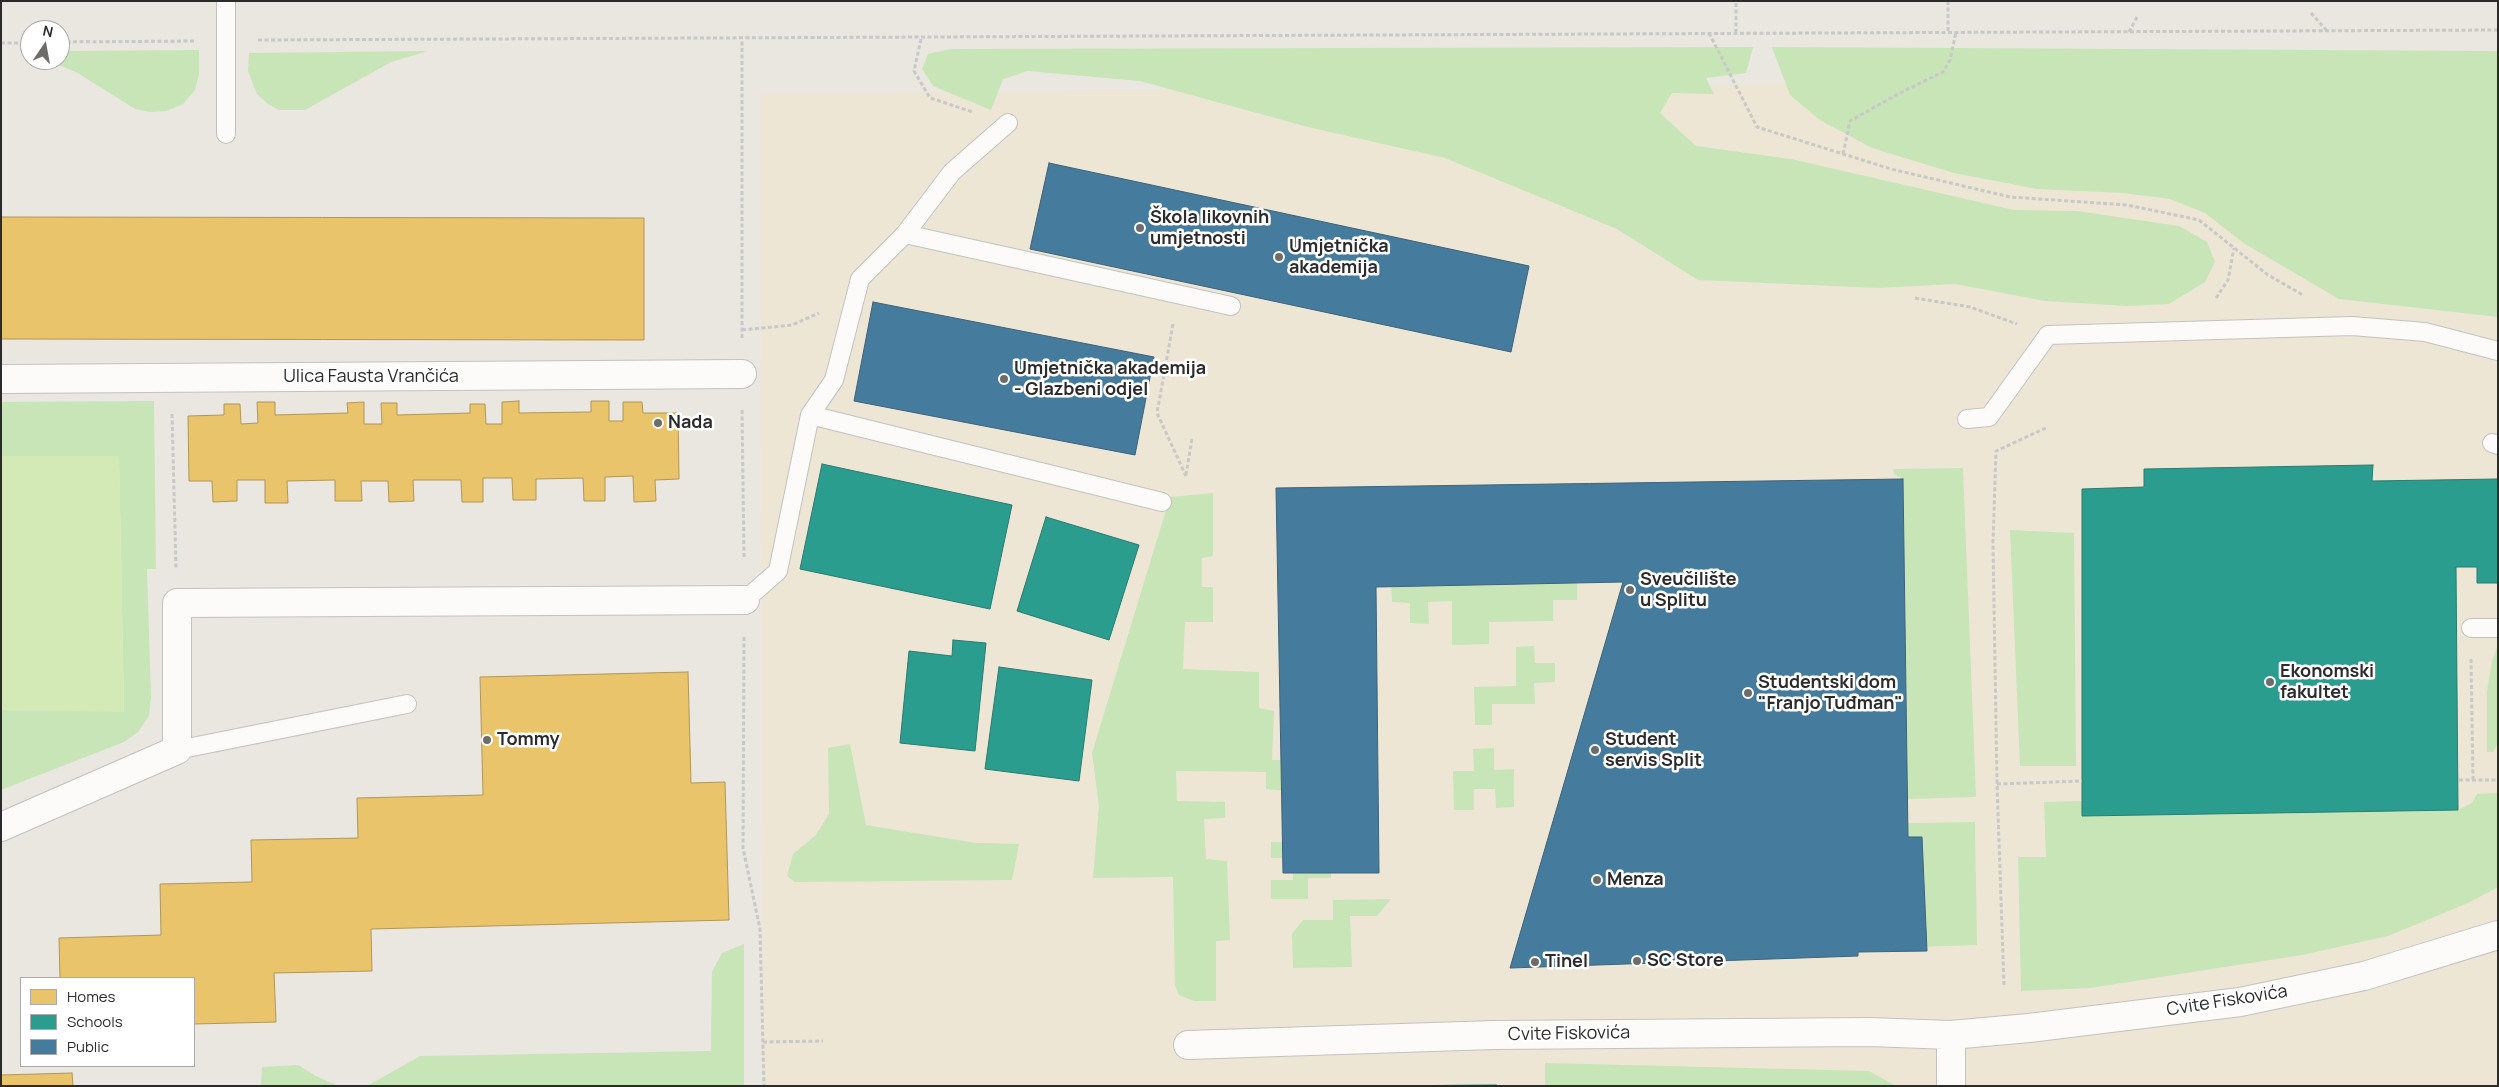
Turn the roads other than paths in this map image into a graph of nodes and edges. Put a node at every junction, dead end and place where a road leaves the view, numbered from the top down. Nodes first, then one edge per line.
1 (226, 1) edge
2 (1008, 123) road end
3 (226, 134) dead end
4 (905, 234) junction
5 (1231, 306) dead end
6 (2498, 351) edge
7 (742, 374) road end
8 (1, 380) edge
9 (810, 415) junction
10 (1967, 419) dead end
11 (1162, 502) dead end
12 (744, 600) joint
13 (2470, 628) road end
14 (2498, 628) edge
15 (407, 704) dead end
16 (177, 750) junction
17 (1, 827) edge
18 (2498, 935) edge
19 (1951, 1035) junction
20 (1188, 1045) dead end
21 (1951, 1086) edge

1 - 3 lane
2 - 4 lane
4 - 5 lane
4 - 9 lane
6 - 10 lane
7 - 8 street, Ulica Fausta Vrančića
9 - 11 lane
9 - 12 lane
12 - 16 street
13 - 14 lane
15 - 16 lane
16 - 17 street
18 - 19 street, Cvite Fiskovića
19 - 20 street, Cvite Fiskovića
19 - 21 street

